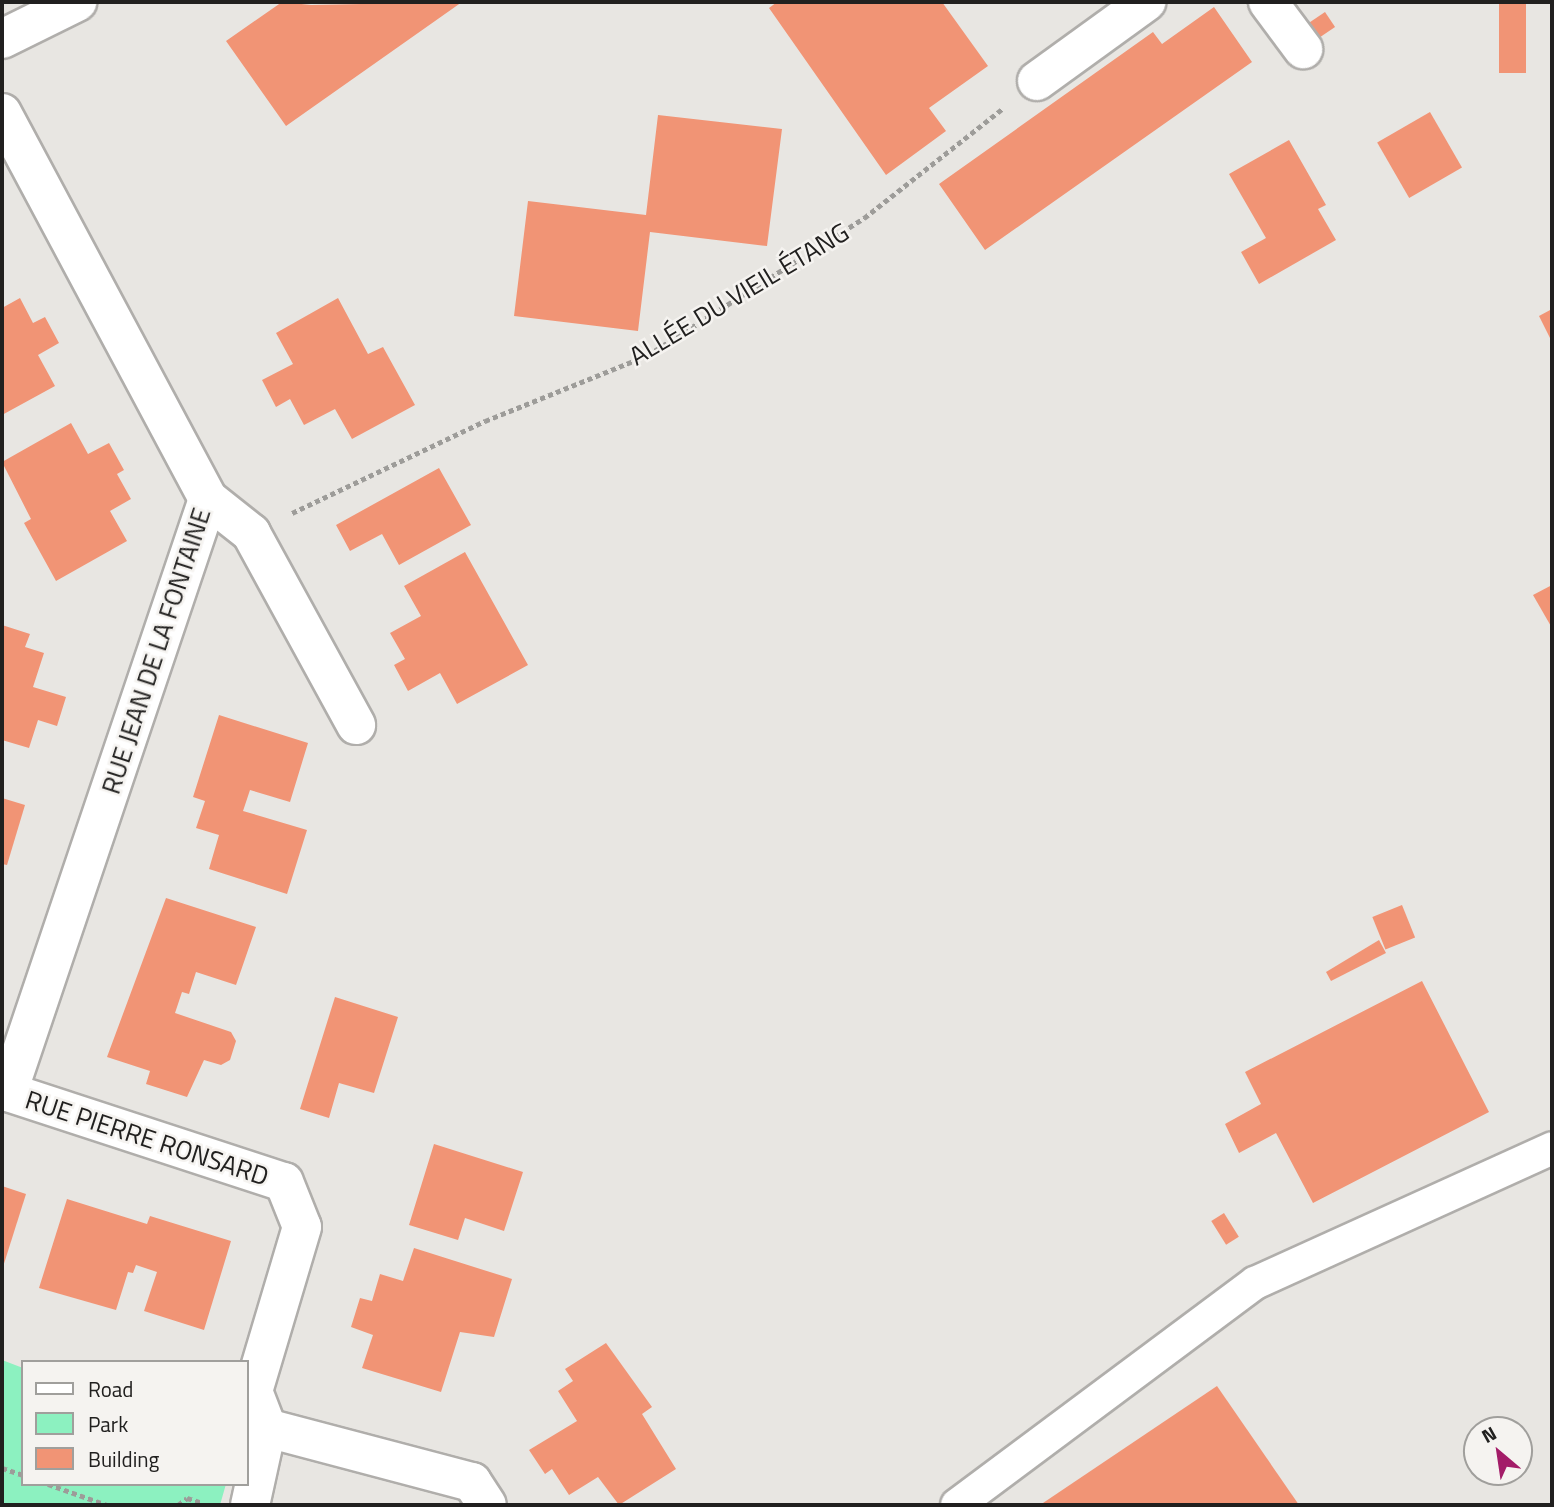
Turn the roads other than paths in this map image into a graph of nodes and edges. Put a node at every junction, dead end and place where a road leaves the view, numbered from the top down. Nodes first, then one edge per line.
1 (77, 2) edge
2 (1146, 2) edge
3 (1268, 2) edge
4 (2, 39) edge
5 (1303, 49) dead end
6 (1037, 81) road end
7 (2, 113) edge
8 (208, 499) junction
9 (356, 725) dead end
10 (5, 1091) edge
11 (1552, 1147) edge
12 (267, 1428) junction
13 (250, 1505) edge
14 (486, 1505) edge
15 (957, 1505) edge

1 - 4 street
2 - 6 street
3 - 5 street
7 - 8 street, RUE JEAN DE LA FONTAINE
8 - 9 street
8 - 10 street, RUE JEAN DE LA FONTAINE
10 - 12 street, RUE PIERRE RONSARD
11 - 15 lane
12 - 13 street
12 - 14 street

